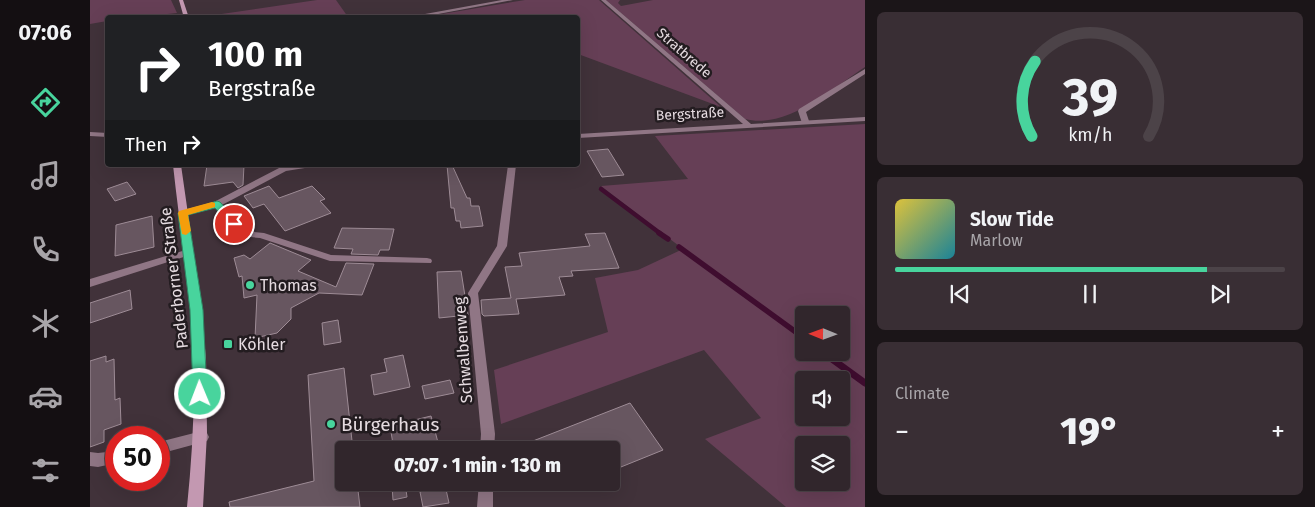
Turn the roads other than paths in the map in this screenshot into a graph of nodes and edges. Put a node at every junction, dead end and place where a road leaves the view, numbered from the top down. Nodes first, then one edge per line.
1 (181, 0) edge
2 (511, 0) edge
3 (603, 0) edge
4 (185, 15) edge
5 (423, 15) edge
6 (865, 71) edge
7 (865, 119) edge
8 (805, 121) junction
9 (748, 124) junction
10 (90, 134) edge
11 (105, 135) edge
12 (580, 136) edge
13 (177, 167) edge
14 (298, 167) edge
15 (512, 167) edge
16 (217, 204) junction
17 (183, 213) junction
18 (189, 252) junction
19 (427, 261) dead end
20 (90, 283) edge
21 (202, 437) junction
22 (488, 441) edge
23 (170, 445) edge
24 (90, 459) edge
25 (105, 459) edge
26 (486, 491) edge
27 (195, 507) edge
28 (485, 507) edge

1 - 4 main road
2 - 5 street
3 - 9 street, Stratbrede
6 - 8 street
7 - 8 street, Bergstraße
8 - 9 street, Bergstraße
9 - 12 street, Bergstraße
10 - 11 street
13 - 17 main road, Paderborner Straße
14 - 16 street
15 - 22 street, Schwalbenweg
16 - 17 street
16 - 19 street
17 - 18 main road, Paderborner Straße
18 - 20 street
18 - 21 main road, Paderborner Straße
21 - 23 street
21 - 27 main road, Paderborner Straße
24 - 25 street
26 - 28 street

